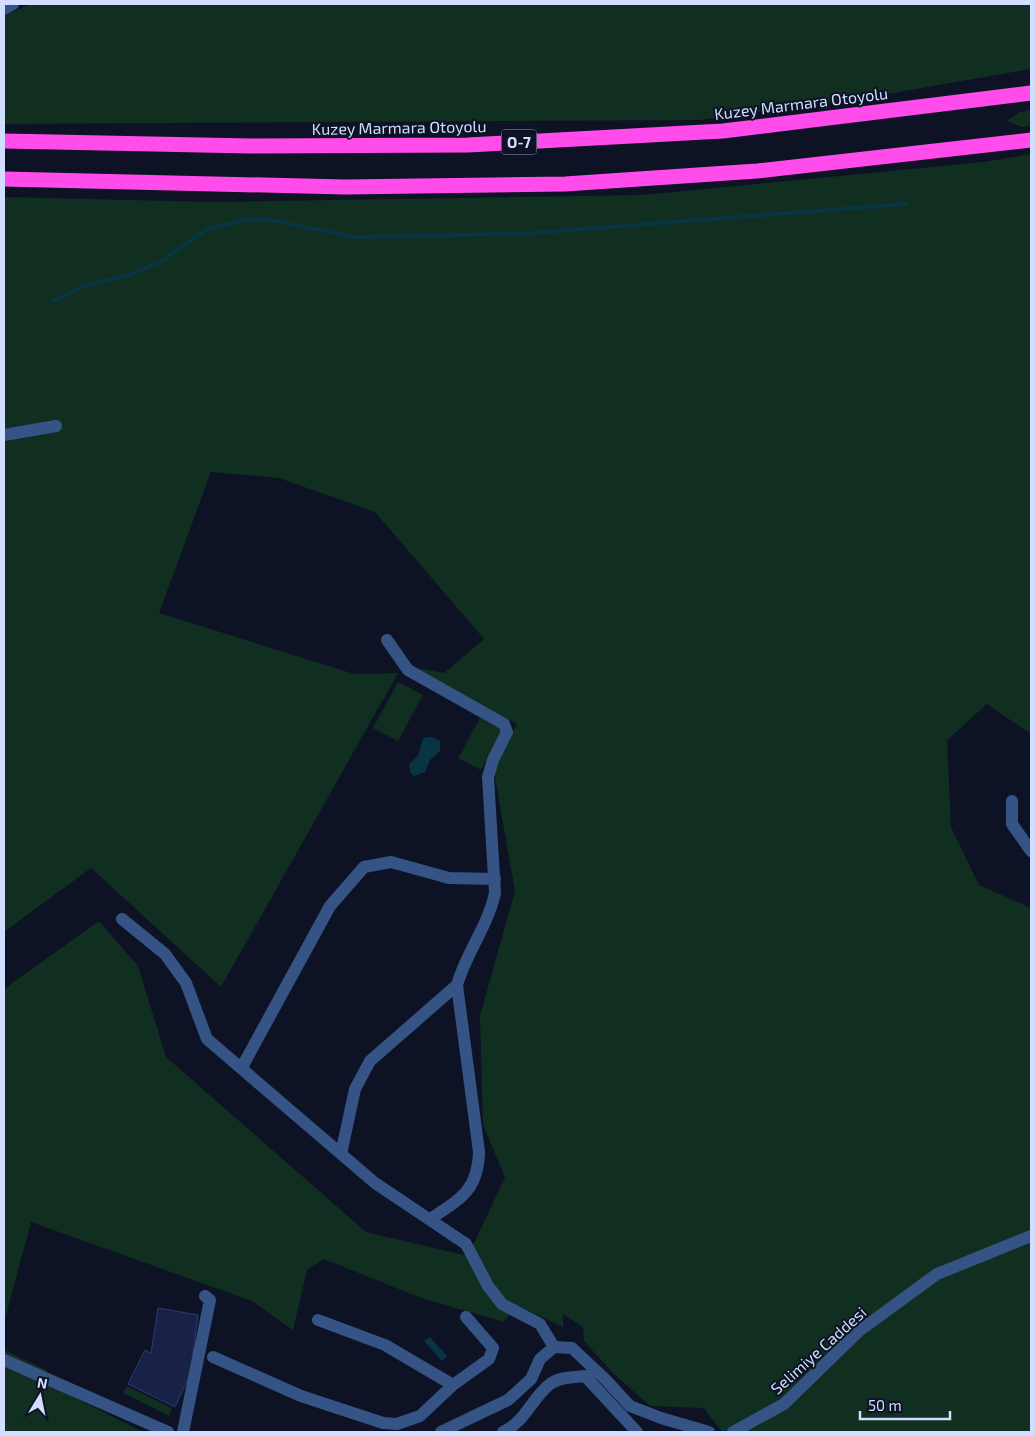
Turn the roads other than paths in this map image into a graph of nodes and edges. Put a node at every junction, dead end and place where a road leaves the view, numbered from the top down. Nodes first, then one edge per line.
1 (13, 4) edge
2 (4, 9) edge
3 (1031, 93) edge
4 (4, 140) edge
5 (1031, 140) edge
6 (4, 179) edge
7 (56, 426) dead end
8 (4, 435) edge
9 (387, 640) dead end
10 (1012, 801) dead end
11 (1031, 851) edge
12 (495, 879) junction
13 (122, 919) dead end
14 (457, 985) junction
15 (242, 1067) junction
16 (341, 1154) junction
17 (430, 1220) junction
18 (1031, 1236) edge
19 (205, 1296) dead end
20 (466, 1317) dead end
21 (318, 1320) dead end
22 (554, 1347) junction
23 (213, 1357) dead end
24 (4, 1360) edge
25 (453, 1385) junction
26 (398, 1428) edge
27 (168, 1432) edge
28 (183, 1432) edge
29 (441, 1432) edge
30 (503, 1432) edge
31 (637, 1432) edge
32 (709, 1432) edge
33 (733, 1432) edge

1 - 2 street
3 - 4 highway, Kuzey Marmara Otoyolu / O-7
5 - 6 highway
7 - 8 street
9 - 12 street
10 - 11 street
12 - 14 street
12 - 15 street
13 - 15 street
14 - 16 street
14 - 17 street
15 - 16 street
16 - 17 street
17 - 22 street
18 - 33 street, Selimiye Caddesi
19 - 28 street
20 - 25 street
21 - 25 street
22 - 29 street
22 - 32 street
23 - 26 street
24 - 27 street
25 - 26 street
30 - 31 street

